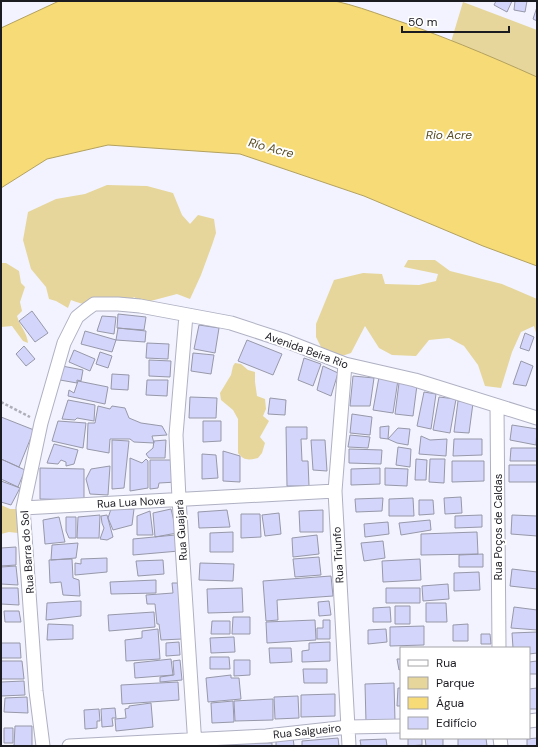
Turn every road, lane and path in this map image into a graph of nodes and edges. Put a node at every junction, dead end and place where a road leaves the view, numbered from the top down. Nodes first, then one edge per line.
1 (186, 315) junction
2 (77, 317) joint
3 (345, 364) junction
4 (1, 402) edge
5 (497, 406) junction
6 (537, 418) edge
7 (41, 423) junction
8 (335, 490) junction
9 (179, 499) junction
10 (23, 508) junction
11 (499, 647) edge
12 (400, 726) edge
13 (348, 727) junction
14 (195, 742) edge
15 (44, 746) edge
16 (69, 746) edge
17 (349, 746) edge

1 - 2 street, Avenida Beira Rio
1 - 3 street, Avenida Beira Rio
1 - 9 street, Rua Guajará
2 - 7 street, Rua Barra do Sol
3 - 5 street, Avenida Beira Rio
3 - 8 street, Rua Triunfo
4 - 7 path
5 - 6 street, Avenida Beira Rio
5 - 11 street, Rua Poços de Caldas
7 - 10 street, Rua Barra do Sol
8 - 9 street, Rua Lua Nova
8 - 13 street, Rua Triunfo
9 - 10 street, Rua Lua Nova
9 - 14 street, Rua Guajará
10 - 15 street, Rua Barra do Sol
12 - 13 street, Rua Salgueiro
13 - 14 street, Rua Salgueiro
13 - 17 street, Rua Triunfo
14 - 16 street, Rua Salgueiro

